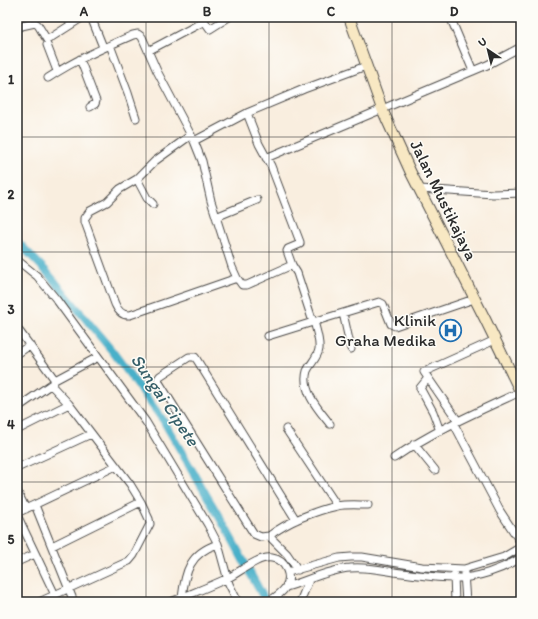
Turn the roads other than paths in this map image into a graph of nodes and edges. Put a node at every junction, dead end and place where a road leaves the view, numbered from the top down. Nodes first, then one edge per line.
1 (83, 17) edge
2 (91, 17) edge
3 (229, 17) edge
4 (349, 17) edge
5 (451, 19) dead end
6 (17, 27) edge
7 (47, 45) dead end
8 (106, 46) junction
9 (521, 47) edge
10 (148, 51) junction
11 (80, 59) junction
12 (366, 66) junction
13 (473, 71) junction
14 (58, 72) junction
15 (48, 78) dead end
16 (90, 106) dead end
17 (382, 109) junction
18 (247, 113) junction
19 (136, 118) dead end
20 (192, 138) junction
21 (266, 158) junction
22 (137, 179) junction
23 (420, 189) junction
24 (521, 193) edge
25 (257, 200) dead end
26 (153, 204) dead end
27 (216, 217) junction
28 (17, 260) edge
29 (292, 265) junction
30 (237, 278) junction
31 (474, 299) junction
32 (343, 313) junction
33 (313, 322) junction
34 (17, 328) edge
35 (268, 336) dead end
36 (495, 340) junction
37 (30, 345) junction
38 (351, 349) dead end
39 (17, 354) edge
40 (98, 357) junction
41 (428, 378) junction
42 (53, 383) junction
43 (521, 393) edge
44 (69, 404) junction
45 (17, 408) edge
46 (456, 422) junction
47 (330, 424) dead end
48 (286, 428) dead end
49 (17, 430) edge
50 (440, 431) junction
51 (91, 434) junction
52 (414, 444) junction
53 (394, 458) dead end
54 (116, 466) junction
55 (17, 468) edge
56 (435, 470) dead end
57 (17, 491) edge
58 (141, 502) junction
59 (35, 505) junction
60 (368, 505) dead end
61 (338, 506) junction
62 (26, 509) junction
63 (17, 514) edge
64 (296, 520) junction
65 (269, 536) junction
66 (521, 543) edge
67 (218, 544) junction
68 (52, 546) junction
69 (521, 547) edge
70 (35, 554) junction
71 (362, 557) junction
72 (521, 558) edge
73 (375, 560) junction
74 (17, 562) edge
75 (362, 567) junction
76 (375, 568) junction
77 (464, 568) junction
78 (454, 569) junction
79 (298, 570) junction
80 (288, 572) junction
81 (464, 577) junction
82 (228, 578) junction
83 (454, 578) junction
84 (309, 580) junction
85 (286, 587) junction
86 (69, 588) junction
87 (54, 595) junction
88 (182, 598) junction
89 (39, 602) edge
90 (74, 602) edge
91 (171, 602) edge
92 (238, 602) edge
93 (268, 602) edge
94 (300, 602) edge
95 (455, 602) edge
96 (466, 602) edge

1 - 6 street
2 - 8 street
3 - 10 street
4 - 12 main road, Jalan Mustikajaya
5 - 13 street
7 - 14 street
8 - 10 street
8 - 11 street
8 - 19 street
9 - 13 street
10 - 20 street
11 - 14 street
11 - 16 street
12 - 17 main road, Jalan Mustikajaya
12 - 18 street
13 - 17 street
14 - 15 street
17 - 21 street
17 - 23 main road, Jalan Mustikajaya
18 - 20 street
18 - 21 street
20 - 22 street
20 - 27 street
21 - 29 street
22 - 26 street
22 - 30 street
23 - 24 street
23 - 31 main road, Jalan Mustikajaya
25 - 27 street
27 - 30 street
28 - 40 street
29 - 30 street
29 - 33 street
31 - 32 street
31 - 36 main road, Jalan Mustikajaya
32 - 33 street
32 - 38 street
33 - 35 street
33 - 47 street
34 - 37 street
36 - 41 street
36 - 43 main road, Jalan Mustikajaya
37 - 39 street
37 - 42 street
40 - 42 street
40 - 67 street
41 - 46 street
41 - 50 street
42 - 44 street
42 - 45 street
43 - 46 street
44 - 49 street
44 - 51 street
46 - 50 street
46 - 66 street
48 - 61 street
50 - 52 street
51 - 54 street
51 - 55 street
52 - 53 street
52 - 56 street
54 - 58 street
54 - 59 street
57 - 62 street
58 - 68 street
58 - 86 street
59 - 62 street
59 - 68 street
60 - 61 street
61 - 64 street
62 - 63 street
63 - 70 street
64 - 65 street
64 - 65 street
65 - 79 street
67 - 82 street
67 - 88 street
68 - 86 street
69 - 77 street
70 - 74 street
70 - 87 street
71 - 73 street
71 - 75 street
71 - 79 street
72 - 81 street
73 - 76 street
73 - 78 street
75 - 76 street
75 - 84 street
76 - 83 street
77 - 78 street
77 - 81 street
78 - 83 street
79 - 80 street
80 - 82 street
80 - 85 street
81 - 83 street
81 - 96 street
82 - 88 street
82 - 92 street
83 - 95 street
84 - 85 street
84 - 94 street
85 - 93 street
86 - 87 street
86 - 90 street
87 - 89 street
88 - 91 street

